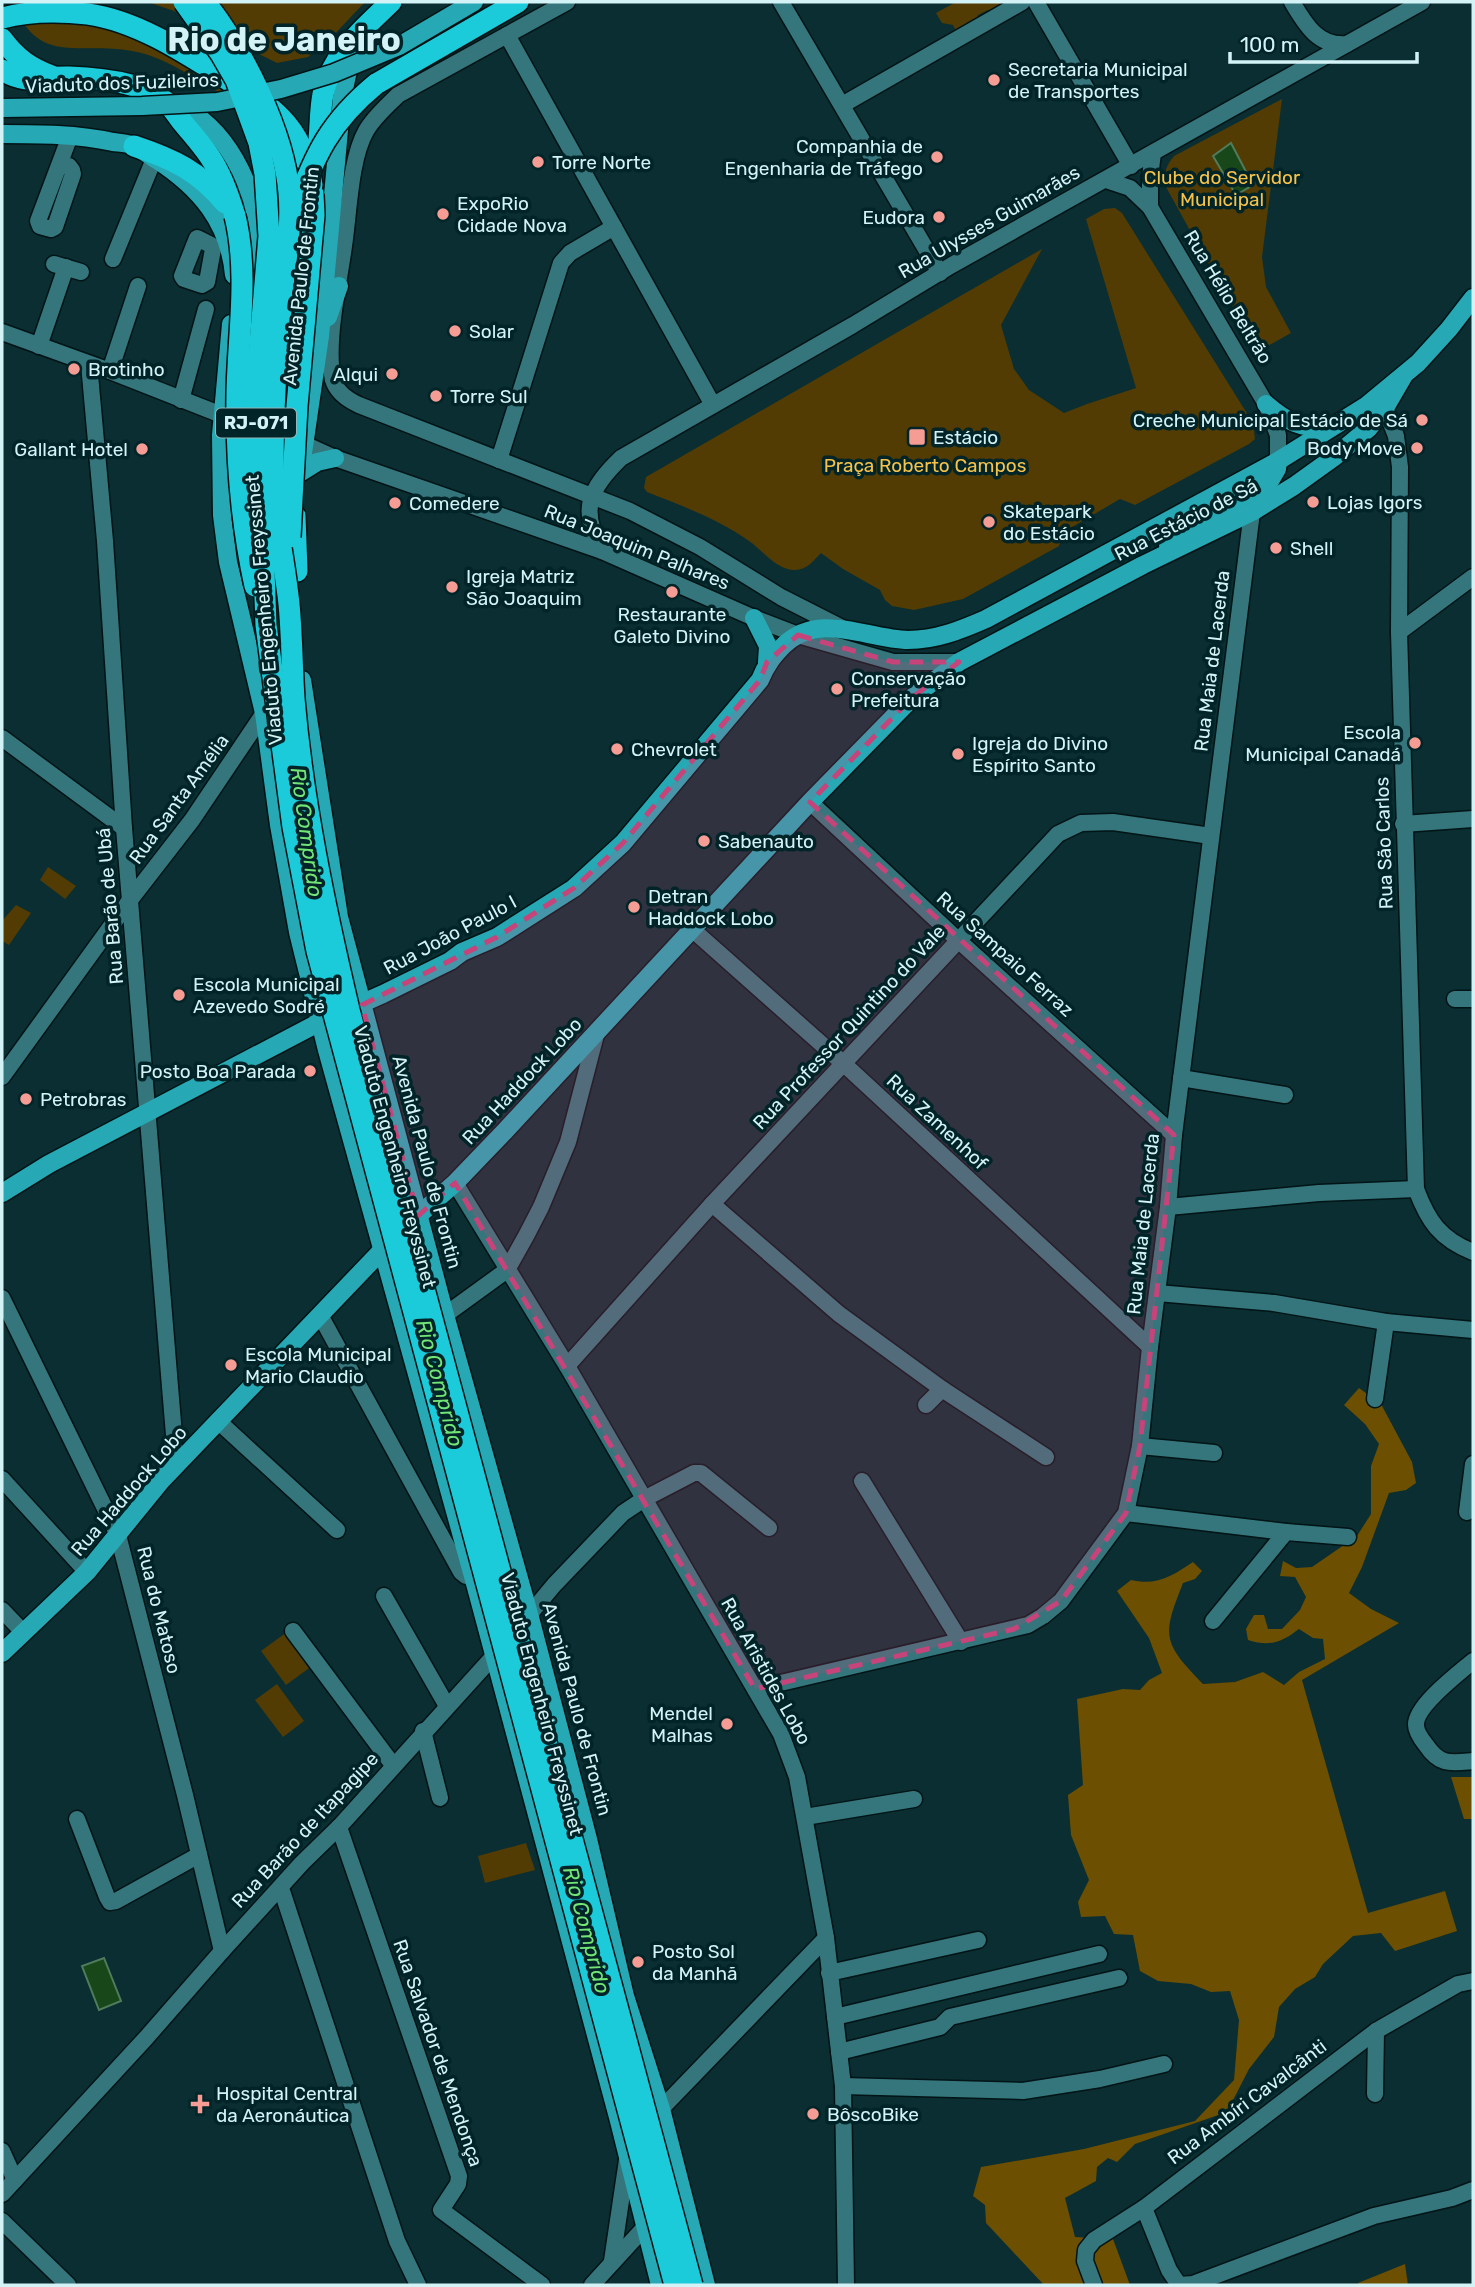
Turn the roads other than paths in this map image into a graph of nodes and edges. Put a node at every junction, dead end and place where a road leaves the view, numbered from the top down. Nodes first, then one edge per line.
1 (184, 2) edge
2 (205, 2) edge
3 (391, 2) edge
4 (518, 2) edge
5 (567, 2) edge
6 (782, 2) edge
7 (1022, 2) edge
8 (1036, 2) edge
9 (1292, 2) edge
10 (1422, 2) edge
11 (468, 4) edge
12 (2, 18) edge
13 (364, 28) junction
14 (1308, 29) junction
15 (507, 35) junction
16 (2, 39) edge
17 (1347, 44) junction
18 (2, 69) edge
19 (1297, 72) junction
20 (52, 76) junction
21 (254, 97) junction
22 (166, 102) junction
23 (842, 105) junction
24 (2, 108) edge
25 (2, 134) edge
26 (70, 136) junction
27 (134, 146) junction
28 (1153, 153) junction
29 (155, 159) junction
30 (60, 165) dead end
31 (1131, 166) junction
32 (1106, 180) junction
33 (312, 188) junction
34 (1150, 207) junction
35 (279, 223) junction
36 (229, 225) junction
37 (614, 228) junction
38 (194, 245) junction
39 (113, 259) dead end
40 (67, 268) dead end
41 (940, 272) junction
42 (138, 286) dead end
43 (332, 286) junction
44 (1473, 298) edge
45 (206, 309) dead end
46 (2, 332) edge
47 (326, 337) junction
48 (39, 346) junction
49 (89, 364) junction
50 (110, 371) junction
51 (1402, 377) junction
52 (181, 400) junction
53 (1266, 404) junction
54 (713, 405) junction
55 (1385, 408) junction
56 (222, 415) junction
57 (246, 423) junction
58 (1328, 429) junction
59 (304, 444) junction
60 (335, 458) junction
61 (499, 460) junction
62 (1278, 461) junction
63 (301, 472) junction
64 (592, 496) junction
65 (1252, 512) junction
66 (602, 551) junction
67 (228, 562) junction
68 (1143, 565) junction
69 (288, 568) junction
70 (1473, 577) edge
71 (235, 591) junction
72 (289, 602) junction
73 (754, 618) junction
74 (266, 625) junction
75 (842, 628) junction
76 (1399, 632) junction
77 (798, 635) junction
78 (767, 662) junction
79 (959, 662) junction
80 (284, 699) junction
81 (2, 738) edge
82 (810, 802) junction
83 (1473, 819) edge
84 (1403, 824) junction
85 (124, 828) junction
86 (1211, 836) junction
87 (128, 874) junction
88 (149, 876) junction
89 (130, 900) junction
90 (339, 917) junction
91 (693, 930) junction
92 (298, 932) junction
93 (958, 940) junction
94 (1455, 999) dead end
95 (1473, 999) edge
96 (362, 1004) junction
97 (320, 1022) junction
98 (598, 1030) junction
99 (844, 1064) junction
100 (2, 1077) edge
101 (1181, 1078) junction
102 (1285, 1095) dead end
103 (147, 1114) junction
104 (1174, 1135) junction
105 (455, 1183) junction
106 (1416, 1189) junction
107 (2, 1193) edge
108 (712, 1204) junction
109 (1168, 1207) junction
110 (418, 1216) junction
111 (383, 1249) junction
112 (1473, 1252) edge
113 (507, 1270) junction
114 (1157, 1293) junction
115 (2, 1298) edge
116 (320, 1315) junction
117 (445, 1315) junction
118 (1386, 1322) junction
119 (1473, 1330) edge
120 (1150, 1347) junction
121 (567, 1366) junction
122 (942, 1389) junction
123 (1375, 1399) dead end
124 (926, 1405) dead end
125 (218, 1421) junction
126 (183, 1446) junction
127 (1140, 1446) junction
128 (1214, 1453) dead end
129 (1046, 1457) dead end
130 (1473, 1464) edge
131 (2, 1479) edge
132 (862, 1481) dead end
133 (644, 1499) junction
134 (1466, 1512) dead end
135 (1126, 1513) junction
136 (769, 1528) dead end
137 (337, 1530) dead end
138 (1286, 1532) junction
139 (118, 1535) junction
140 (1348, 1537) dead end
141 (88, 1572) junction
142 (473, 1576) junction
143 (384, 1596) dead end
144 (2, 1609) edge
145 (528, 1615) junction
146 (1213, 1622) dead end
147 (293, 1631) dead end
148 (23, 1632) junction
149 (961, 1642) junction
150 (2, 1653) edge
151 (495, 1655) junction
152 (1473, 1661) edge
153 (755, 1689) junction
154 (447, 1706) junction
155 (424, 1731) junction
156 (1473, 1761) edge
157 (393, 1765) junction
158 (440, 1798) dead end
159 (914, 1799) dead end
160 (805, 1817) junction
161 (77, 1819) dead end
162 (339, 1826) junction
163 (589, 1839) junction
164 (545, 1850) junction
165 (199, 1855) junction
166 (281, 1888) junction
167 (826, 1938) junction
168 (978, 1940) dead end
169 (222, 1951) junction
170 (1099, 1954) dead end
171 (830, 1973) junction
172 (1119, 1978) dead end
173 (1473, 1981) edge
174 (625, 1996) junction
175 (587, 2007) junction
176 (835, 2017) junction
177 (1376, 2031) junction
178 (839, 2052) junction
179 (1164, 2064) dead end
180 (843, 2085) junction
181 (1375, 2094) dead end
182 (661, 2109) junction
183 (619, 2121) junction
184 (2, 2151) edge
185 (628, 2158) junction
186 (15, 2180) junction
187 (1473, 2190) edge
188 (2, 2194) edge
189 (1144, 2208) junction
190 (687, 2215) junction
191 (2, 2221) edge
192 (645, 2227) junction
193 (612, 2261) junction
194 (68, 2285) edge
195 (418, 2285) edge
196 (542, 2285) edge
197 (592, 2285) edge
198 (660, 2285) edge
199 (675, 2285) edge
200 (692, 2285) edge
201 (706, 2285) edge
202 (846, 2285) edge
203 (1094, 2285) edge

1 - 35 highway, RJ-071, bridge
2 - 35 highway, RJ-071, bridge
3 - 13 highway
4 - 35 highway, bridge
5 - 15 street
6 - 23 street
7 - 23 street
8 - 31 street
9 - 14 street
10 - 17 street, Rua Ulysses Guimarães
11 - 24 main road, Viaduto dos Fuzileiros, bridge
12 - 21 highway
13 - 33 highway
13 - 43 main road, Avenida Paulo de Frontin
14 - 17 street
14 - 19 street
15 - 37 street
15 - 43 street, Avenida Paulo de Frontin
16 - 20 highway
17 - 19 street, Rua Ulysses Guimarães
18 - 20 highway, Avenida Paulo de Frontin
19 - 28 street, Rua Ulysses Guimarães
20 - 22 highway, Avenida Paulo de Frontin
21 - 33 highway
21 - 69 highway
22 - 36 highway
22 - 57 main road, Avenida Paulo de Frontin
23 - 41 street
25 - 26 main road, Avenida Paulo de Frontin
26 - 27 main road, Avenida Paulo de Frontin
26 - 30 street
27 - 29 main road, Avenida Paulo de Frontin
27 - 36 highway
28 - 31 street, Rua Ulysses Guimarães
28 - 34 street
29 - 36 main road, Avenida Paulo de Frontin
29 - 39 street
31 - 32 street, Rua Ulysses Guimarães
32 - 34 street, Rua Hélio Beltrão
32 - 41 street, Rua Ulysses Guimarães
33 - 72 highway, bridge
34 - 53 street, Rua Hélio Beltrão
35 - 72 highway, Viaduto Engenheiro Freyssinet / RJ-071, bridge
35 - 74 highway, Viaduto Engenheiro Freyssinet / RJ-071, bridge
36 - 38 street
36 - 56 main road, Avenida Paulo de Frontin
36 - 74 highway, bridge
37 - 54 street
37 - 61 street
38 - 38 street
40 - 48 street
41 - 54 street, Rua Ulysses Guimarães
42 - 50 street
43 - 47 main road, Avenida Paulo de Frontin
43 - 47 main road
44 - 51 main road, Rua Estácio de Sá
45 - 52 street
46 - 48 street
47 - 59 main road, Avenida Paulo de Frontin
47 - 61 street, Rua Joaquim Palhares
48 - 49 street
49 - 50 street
49 - 85 street, Rua Barão de Ubá
50 - 52 street
51 - 55 main road, Rua Estácio de Sá
51 - 58 main road, Rua Estácio de Sá
52 - 56 street
53 - 58 main road
53 - 62 street, Rua Hélio Beltrão
54 - 64 street, Rua Ulysses Guimarães
55 - 65 main road, Rua Estácio de Sá
55 - 76 street, Rua São Carlos
56 - 57 street
56 - 67 main road, Avenida Paulo de Frontin
57 - 67 main road, Avenida Paulo de Frontin
58 - 62 main road, Rua Estácio de Sá
59 - 60 street, Rua Joaquim Palhares
59 - 63 main road, Avenida Paulo de Frontin
60 - 63 main road
60 - 66 street, Rua Joaquim Palhares
61 - 64 street, Rua Joaquim Palhares
62 - 68 main road
62 - 75 main road, Rua Estácio de Sá
63 - 69 main road, Avenida Paulo de Frontin
64 - 66 street
64 - 75 street, Rua Joaquim Palhares
65 - 68 main road, Rua Estácio de Sá
65 - 86 street, Rua Maia de Lacerda
66 - 73 street, Rua Joaquim Palhares
67 - 71 main road, Avenida Paulo de Frontin
68 - 79 main road, Rua Estácio de Sá
69 - 71 main road, bridge
69 - 80 main road, Avenida Paulo de Frontin
70 - 76 street
71 - 80 main road, Avenida Paulo de Frontin
72 - 200 highway, Viaduto Engenheiro Freyssinet / RJ-071, bridge
73 - 77 street, Rua Joaquim Palhares
73 - 78 main road
74 - 199 highway, Viaduto Engenheiro Freyssinet / RJ-071, bridge
75 - 77 main road, Rua João Paulo I
76 - 84 street, Rua São Carlos
77 - 78 main road, Rua João Paulo I
77 - 79 street, Rua Joaquim Palhares
78 - 96 main road, Rua João Paulo I
79 - 82 main road, Rua Haddock Lobo
80 - 88 street, Rua Santa Amélia
80 - 90 main road, Avenida Paulo de Frontin
80 - 92 main road, Avenida Paulo de Frontin
81 - 85 street
82 - 91 main road, Rua Haddock Lobo
82 - 93 street, Rua Sampaio Ferraz
83 - 84 street
84 - 106 street, Rua São Carlos
85 - 87 street, Rua Barão de Ubá
86 - 93 street, Rua Professor Quintino do Vale
86 - 101 street, Rua Maia de Lacerda
87 - 88 street
87 - 89 street, Rua Barão de Ubá
88 - 89 street, Rua Santa Amélia
89 - 100 street, Rua Santa Amélia
89 - 103 street, Rua Barão de Ubá
90 - 92 main road, bridge
90 - 96 main road, Avenida Paulo de Frontin
91 - 98 main road, Rua Haddock Lobo
91 - 99 street, Rua Zamenhof
92 - 97 main road, Avenida Paulo de Frontin
93 - 99 street, Rua Professor Quintino do Vale
93 - 104 street, Rua Sampaio Ferraz
94 - 95 street
96 - 97 main road, Rua João Paulo I, bridge
96 - 110 main road, Avenida Paulo de Frontin
97 - 103 main road, Rua João Paulo I
97 - 111 main road, Avenida Paulo de Frontin
98 - 105 main road, Rua Haddock Lobo
98 - 113 street
99 - 108 street, Rua Professor Quintino do Vale
99 - 120 street, Rua Zamenhof
101 - 102 street
101 - 104 street, Rua Maia de Lacerda
103 - 107 main road, Rua João Paulo I
103 - 126 street, Rua Barão de Ubá
104 - 109 street, Rua Maia de Lacerda
105 - 110 main road, Rua Haddock Lobo
105 - 113 street, Rua Aristides Lobo
106 - 109 street
106 - 112 street, Rua São Carlos
108 - 121 street, Rua Professor Quintino do Vale
108 - 122 street
109 - 114 street, Rua Maia de Lacerda
110 - 111 main road, Rua Haddock Lobo, bridge
110 - 117 main road, Avenida Paulo de Frontin
111 - 116 main road, Rua Haddock Lobo
111 - 142 main road, Avenida Paulo de Frontin
113 - 117 street
113 - 121 street, Rua Aristides Lobo
114 - 118 street
114 - 120 street, Rua Maia de Lacerda
115 - 139 street, Rua do Matoso
116 - 125 main road, Rua Haddock Lobo
116 - 142 street
117 - 145 main road, Avenida Paulo de Frontin
118 - 119 street
118 - 123 street
120 - 127 street, Rua Maia de Lacerda
121 - 133 street, Rua Aristides Lobo
122 - 124 street
122 - 129 street
125 - 126 main road, Rua Haddock Lobo
125 - 137 street
126 - 139 main road, Rua Haddock Lobo
127 - 128 street
127 - 135 street, Rua Maia de Lacerda
130 - 134 street
131 - 141 street
132 - 149 street
133 - 136 street, Rua Barão de Itapagipe
133 - 145 street, Rua Barão de Itapagipe
133 - 153 street, Rua Aristides Lobo
135 - 138 street
135 - 149 street, Rua Maia de Lacerda
138 - 140 street
138 - 146 street
139 - 141 main road, Rua Haddock Lobo
139 - 165 street, Rua do Matoso
141 - 148 main road, Rua Haddock Lobo
142 - 151 main road, Avenida Paulo de Frontin
143 - 154 street
144 - 148 street
145 - 151 street, Rua Barão de Itapagipe, bridge
145 - 163 main road, Avenida Paulo de Frontin
147 - 157 street
148 - 150 main road, Rua Haddock Lobo
149 - 153 street, Rua Maia de Lacerda
151 - 154 street, Rua Barão de Itapagipe
151 - 164 main road, Avenida Paulo de Frontin
152 - 156 street
153 - 160 street, Rua Aristides Lobo
154 - 155 street, Rua Barão de Itapagipe
155 - 157 street, Rua Barão de Itapagipe
155 - 158 street
157 - 162 street, Rua Barão de Itapagipe
159 - 160 street
160 - 167 street, Rua Aristides Lobo
161 - 165 street
162 - 166 street, Rua Barão de Itapagipe
162 - 196 street, Rua Salvador de Mendonça
163 - 164 main road, bridge
163 - 174 main road, Avenida Paulo de Frontin
164 - 175 main road, Avenida Paulo de Frontin
165 - 169 street, Rua do Matoso
166 - 169 street, Rua Barão de Itapagipe
166 - 195 street
167 - 171 street, Rua Aristides Lobo
167 - 182 street
168 - 171 street
169 - 186 street, Rua Barão de Itapagipe
170 - 176 street
171 - 176 street, Rua Aristides Lobo
172 - 178 street
173 - 177 street, Rua Ambíri Cavalcânti
174 - 175 main road, bridge
174 - 182 main road, Avenida Paulo de Frontin
175 - 183 main road, Avenida Paulo de Frontin
176 - 178 street, Rua Aristides Lobo
177 - 181 street
177 - 189 street, Rua Ambíri Cavalcânti
178 - 180 street, Rua Aristides Lobo
179 - 180 street
180 - 202 street, Rua Aristides Lobo
182 - 183 street, bridge
182 - 190 main road, Avenida Paulo de Frontin
183 - 185 main road, Avenida Paulo de Frontin
184 - 186 street
185 - 192 main road, Avenida Paulo de Frontin
185 - 193 street
186 - 188 street, Rua Barão de Itapagipe
187 - 189 street
189 - 203 street, Rua Ambíri Cavalcânti
190 - 192 main road, bridge
190 - 201 main road, Avenida Paulo de Frontin
191 - 194 street
192 - 193 street
192 - 198 main road, Avenida Paulo de Frontin
193 - 197 street

